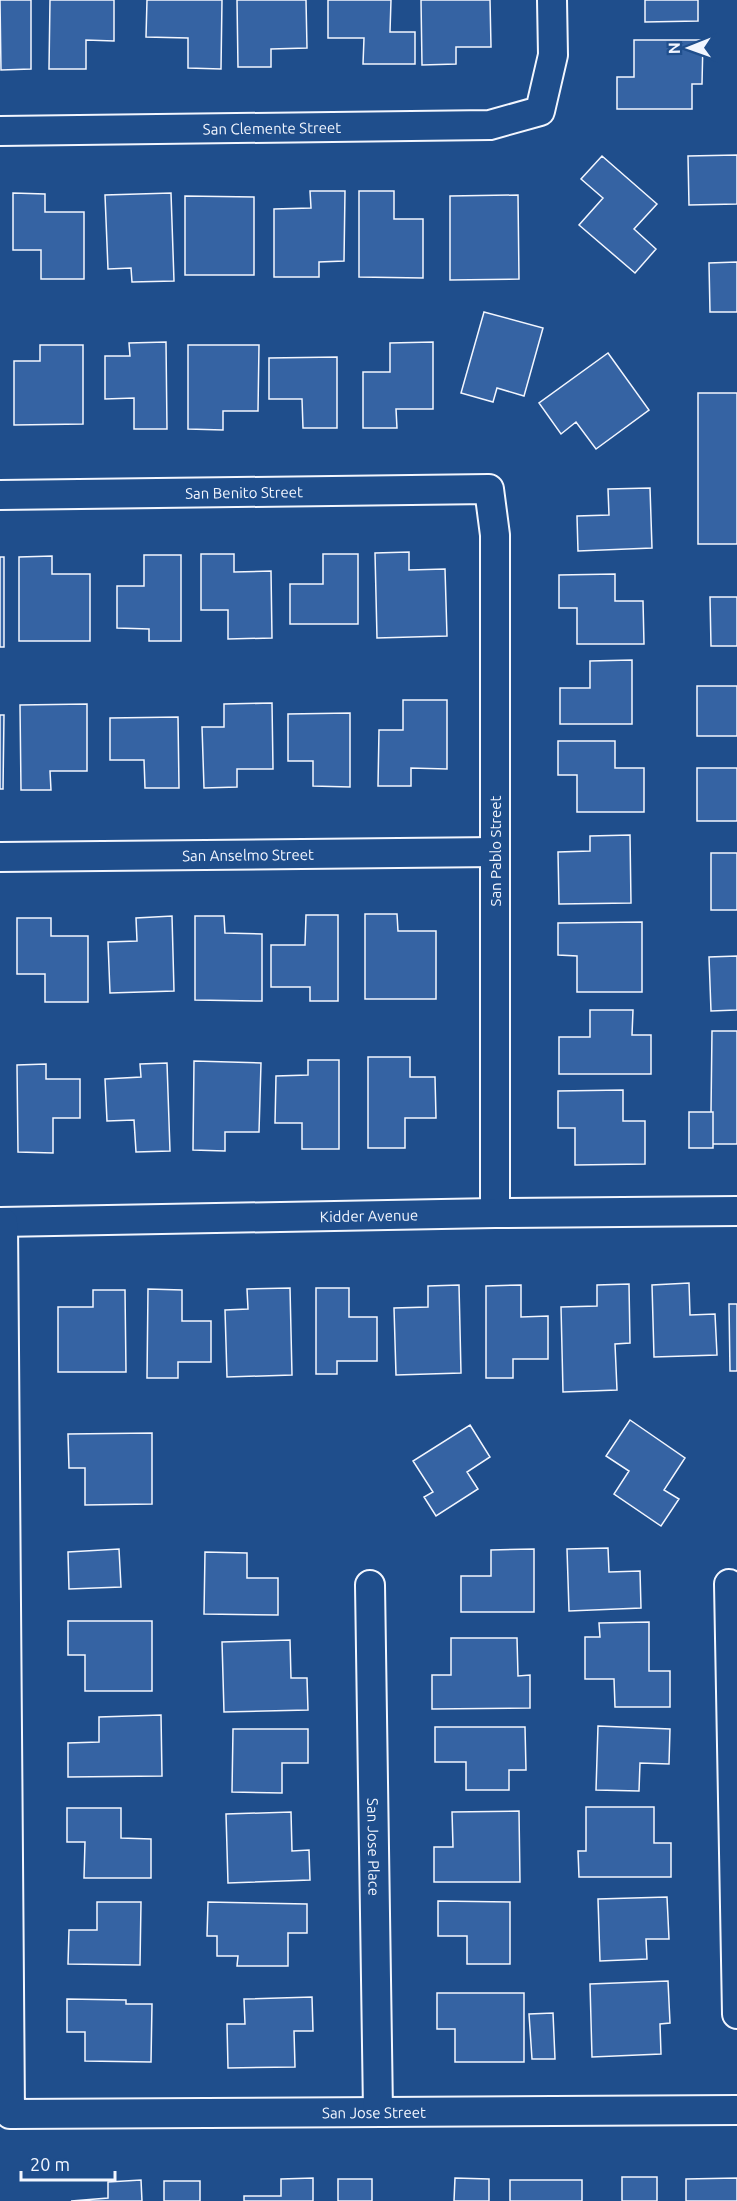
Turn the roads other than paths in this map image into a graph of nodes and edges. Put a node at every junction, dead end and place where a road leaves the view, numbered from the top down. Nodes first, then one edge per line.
1 (552, 0) edge
2 (0, 131) edge
3 (489, 489) joint
4 (0, 495) edge
5 (495, 852) junction
6 (0, 856) edge
7 (737, 1211) edge
8 (495, 1213) junction
9 (2, 1222) edge
10 (729, 1584) dead end
11 (370, 1585) dead end
12 (737, 2014) edge
13 (737, 2110) edge
14 (378, 2111) junction

1 - 2 street, San Clemente Street
3 - 4 street, San Benito Street
3 - 5 street, San Pablo Street
5 - 6 street, San Anselmo Street
5 - 8 street, San Pablo Street
7 - 8 street, Kidder Avenue
8 - 9 street, Kidder Avenue
9 - 14 street, San Jose Street
10 - 12 street
11 - 14 street, San Jose Place
13 - 14 street, San Jose Street

